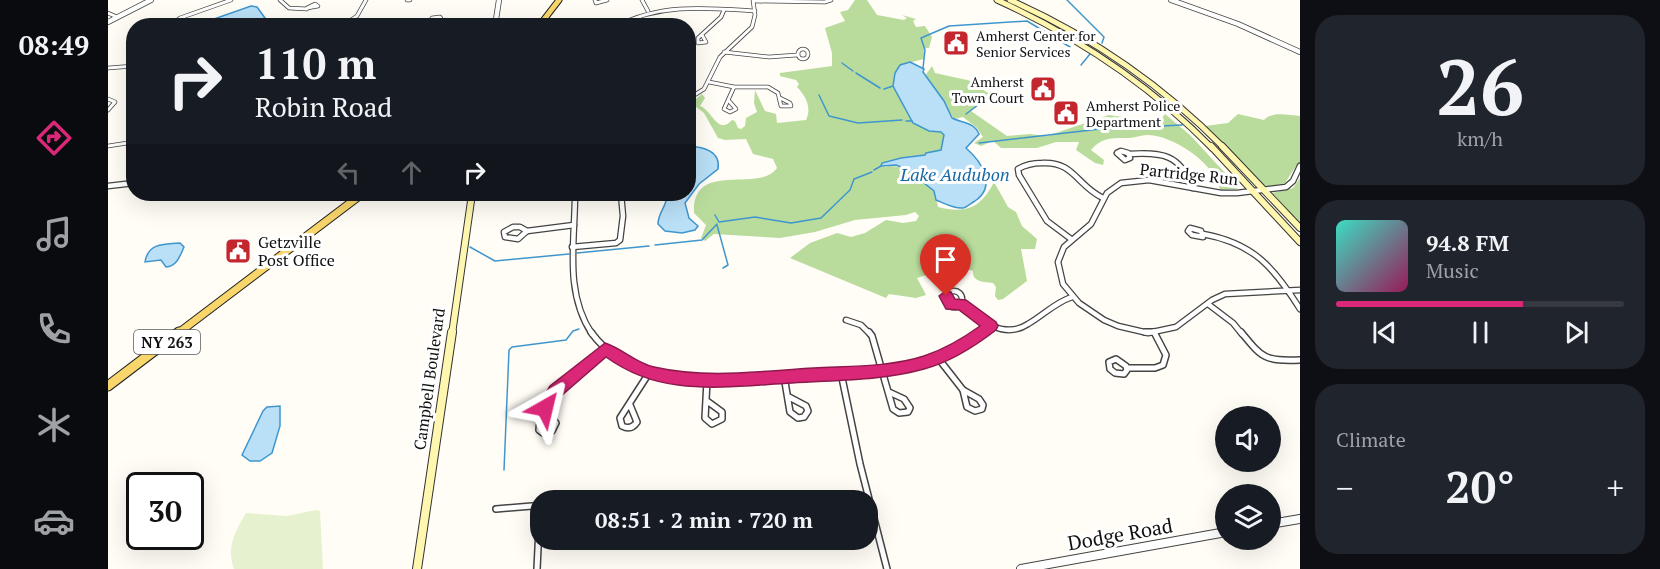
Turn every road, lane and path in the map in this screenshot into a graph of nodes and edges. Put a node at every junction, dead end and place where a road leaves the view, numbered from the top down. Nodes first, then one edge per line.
1 (151, 0) edge
2 (231, 0) edge
3 (280, 0) edge
4 (366, 0) edge
5 (499, 0) edge
6 (560, 0) edge
7 (595, 0) edge
8 (607, 0) edge
9 (642, 0) edge
10 (831, 0) edge
11 (997, 0) edge
12 (1010, 0) edge
13 (1170, 0) edge
14 (754, 1) edge
15 (782, 1) edge
16 (686, 2) dead end
17 (685, 7) junction
18 (307, 9) dead end
19 (724, 10) junction
20 (648, 11) junction
21 (754, 11) junction
22 (108, 13) edge
23 (117, 17) junction
24 (180, 18) edge
25 (353, 18) edge
26 (496, 18) edge
27 (545, 18) edge
28 (629, 18) edge
29 (108, 22) edge
30 (702, 35) dead end
31 (724, 52) junction
32 (1300, 52) edge
33 (797, 55) dead end
34 (126, 67) edge
35 (108, 68) edge
36 (709, 82) junction
37 (734, 87) junction
38 (696, 95) edge
39 (780, 98) dead end
40 (108, 99) edge
41 (729, 101) dead end
42 (108, 110) edge
43 (1185, 110) junction
44 (1174, 111) junction
45 (126, 143) edge
46 (108, 146) edge
47 (1129, 154) dead end
48 (1300, 166) edge
49 (126, 184) edge
50 (108, 186) edge
51 (1193, 188) junction
52 (1263, 190) junction
53 (1252, 191) junction
54 (1103, 198) junction
55 (353, 201) edge
56 (471, 201) edge
57 (575, 201) edge
58 (622, 201) edge
59 (574, 225) junction
60 (1300, 228) edge
61 (527, 231) junction
62 (1203, 234) dead end
63 (1071, 239) junction
64 (1300, 242) edge
65 (572, 247) junction
66 (1300, 290) edge
67 (1289, 291) junction
68 (1072, 297) junction
69 (961, 304) dead end
70 (1208, 304) junction
71 (1300, 309) edge
72 (846, 320) dead end
73 (990, 326) junction
74 (1154, 332) junction
75 (605, 349) junction
76 (939, 358) junction
77 (1300, 360) edge
78 (1127, 368) dead end
79 (883, 371) junction
80 (649, 372) junction
81 (841, 373) junction
82 (784, 376) junction
83 (707, 381) junction
84 (108, 387) edge
85 (963, 390) junction
86 (889, 392) junction
87 (789, 397) dead end
88 (707, 401) dead end
89 (630, 405) dead end
90 (545, 408) junction
91 (530, 507) edge
92 (496, 509) dead end
93 (1300, 519) edge
94 (1281, 522) edge
95 (1215, 534) edge
96 (538, 550) edge
97 (417, 569) edge
98 (537, 569) edge
99 (887, 569) edge
100 (1021, 569) edge

1 - 23 street
2 - 24 street
3 - 18 street
4 - 25 street
5 - 26 street
6 - 27 main road
7 - 8 street
9 - 20 street
10 - 15 street
11 - 44 main road
12 - 43 main road
13 - 32 street
14 - 15 street
14 - 21 street
16 - 17 street
17 - 19 street
17 - 20 street
19 - 21 street
19 - 30 street
20 - 28 street
21 - 31 street
22 - 23 street
23 - 29 street
31 - 33 street
31 - 36 street
34 - 35 street
36 - 37 street
36 - 38 street
37 - 39 street
37 - 41 street
40 - 42 street
43 - 44 main road
43 - 52 main road
44 - 53 main road
45 - 46 street
47 - 51 street
48 - 52 street, Partridge Run
49 - 50 street
51 - 53 street, Partridge Run
51 - 54 street, Partridge Run
52 - 53 street, Partridge Run
52 - 60 main road
53 - 64 main road
54 - 63 street, Partridge Run
54 - 63 street
55 - 84 main road, NY 263
56 - 97 main road, Campbell Boulevard
57 - 59 street
58 - 65 street
59 - 61 street
59 - 65 street
61 - 61 street
62 - 67 street
63 - 68 street, Partridge Run
65 - 75 street
66 - 67 street, Partridge Run
67 - 70 street, Partridge Run
67 - 71 street
68 - 73 street
68 - 74 street, Partridge Run
69 - 73 street
70 - 74 street, Partridge Run
70 - 77 street
72 - 79 street
73 - 76 street
74 - 78 street
75 - 80 street
75 - 90 street
76 - 79 street
76 - 85 street
79 - 81 street
79 - 86 street
80 - 83 street
80 - 89 street
81 - 82 street
81 - 99 street
82 - 83 street
82 - 87 street
83 - 88 street
85 - 85 street
86 - 86 street
90 - 90 street
91 - 92 street
93 - 94 street
95 - 100 street, Dodge Road
96 - 98 street

